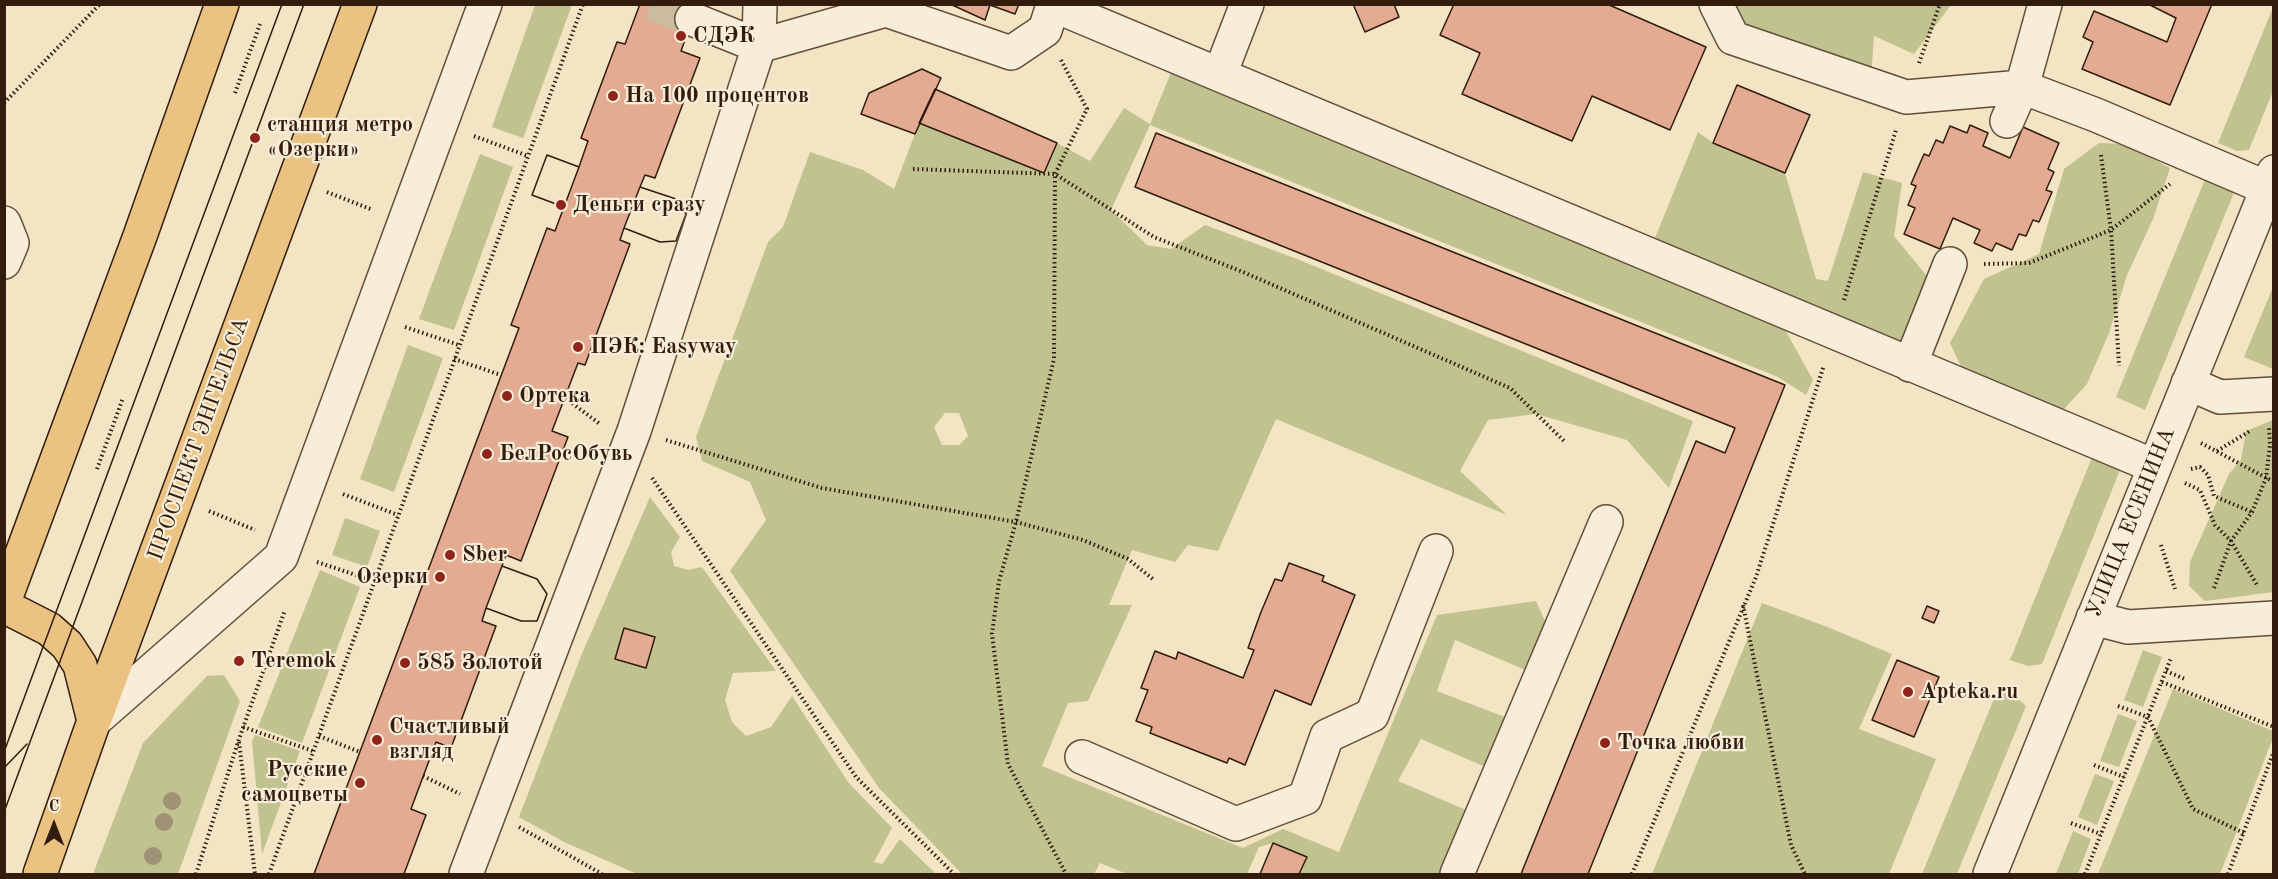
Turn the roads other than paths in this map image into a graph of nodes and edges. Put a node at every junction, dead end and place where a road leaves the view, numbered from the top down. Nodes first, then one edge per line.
1 (222, 4) edge
2 (360, 4) edge
3 (486, 4) edge
4 (760, 4) edge
5 (1247, 4) edge
6 (1716, 4) edge
7 (2045, 4) edge
8 (882, 7) edge
9 (1051, 13) edge
10 (692, 19) tunnel mouth
11 (759, 46) junction
12 (1220, 74) junction
13 (2022, 87) junction
14 (2007, 120) dead end
15 (2270, 180) edge
16 (4, 223) edge
17 (4, 262) edge
18 (1950, 264) road end
19 (1910, 365) junction
20 (2188, 383) junction
21 (2274, 394) edge
22 (2154, 465) junction
23 (1606, 522) dead end
24 (1436, 551) dead end
25 (4, 604) edge
26 (2268, 607) edge
27 (2093, 618) junction
28 (94, 721) junction
29 (1082, 757) dead end
30 (39, 874) edge
31 (466, 874) edge
32 (1457, 874) edge
33 (1990, 874) edge

1 - 25 main road
2 - 28 main road, ПРОСПЕКТ ЭНГЕЛЬСА
3 - 28 street
4 - 11 street
5 - 12 street
6 - 13 street
7 - 13 street
8 - 9 street
8 - 11 street
9 - 12 street
10 - 11 street
11 - 31 street
12 - 19 street
13 - 14 street
13 - 15 street
15 - 20 street, УЛИЦА ЕСЕНИНА
16 - 17 street
18 - 19 street
19 - 22 street
20 - 21 street
20 - 22 street, УЛИЦА ЕСЕНИНА
22 - 27 street, УЛИЦА ЕСЕНИНА
23 - 32 street
24 - 29 street
25 - 28 main road
26 - 27 street
27 - 33 street, УЛИЦА ЕСЕНИНА
28 - 30 main road, ПРОСПЕКТ ЭНГЕЛЬСА

